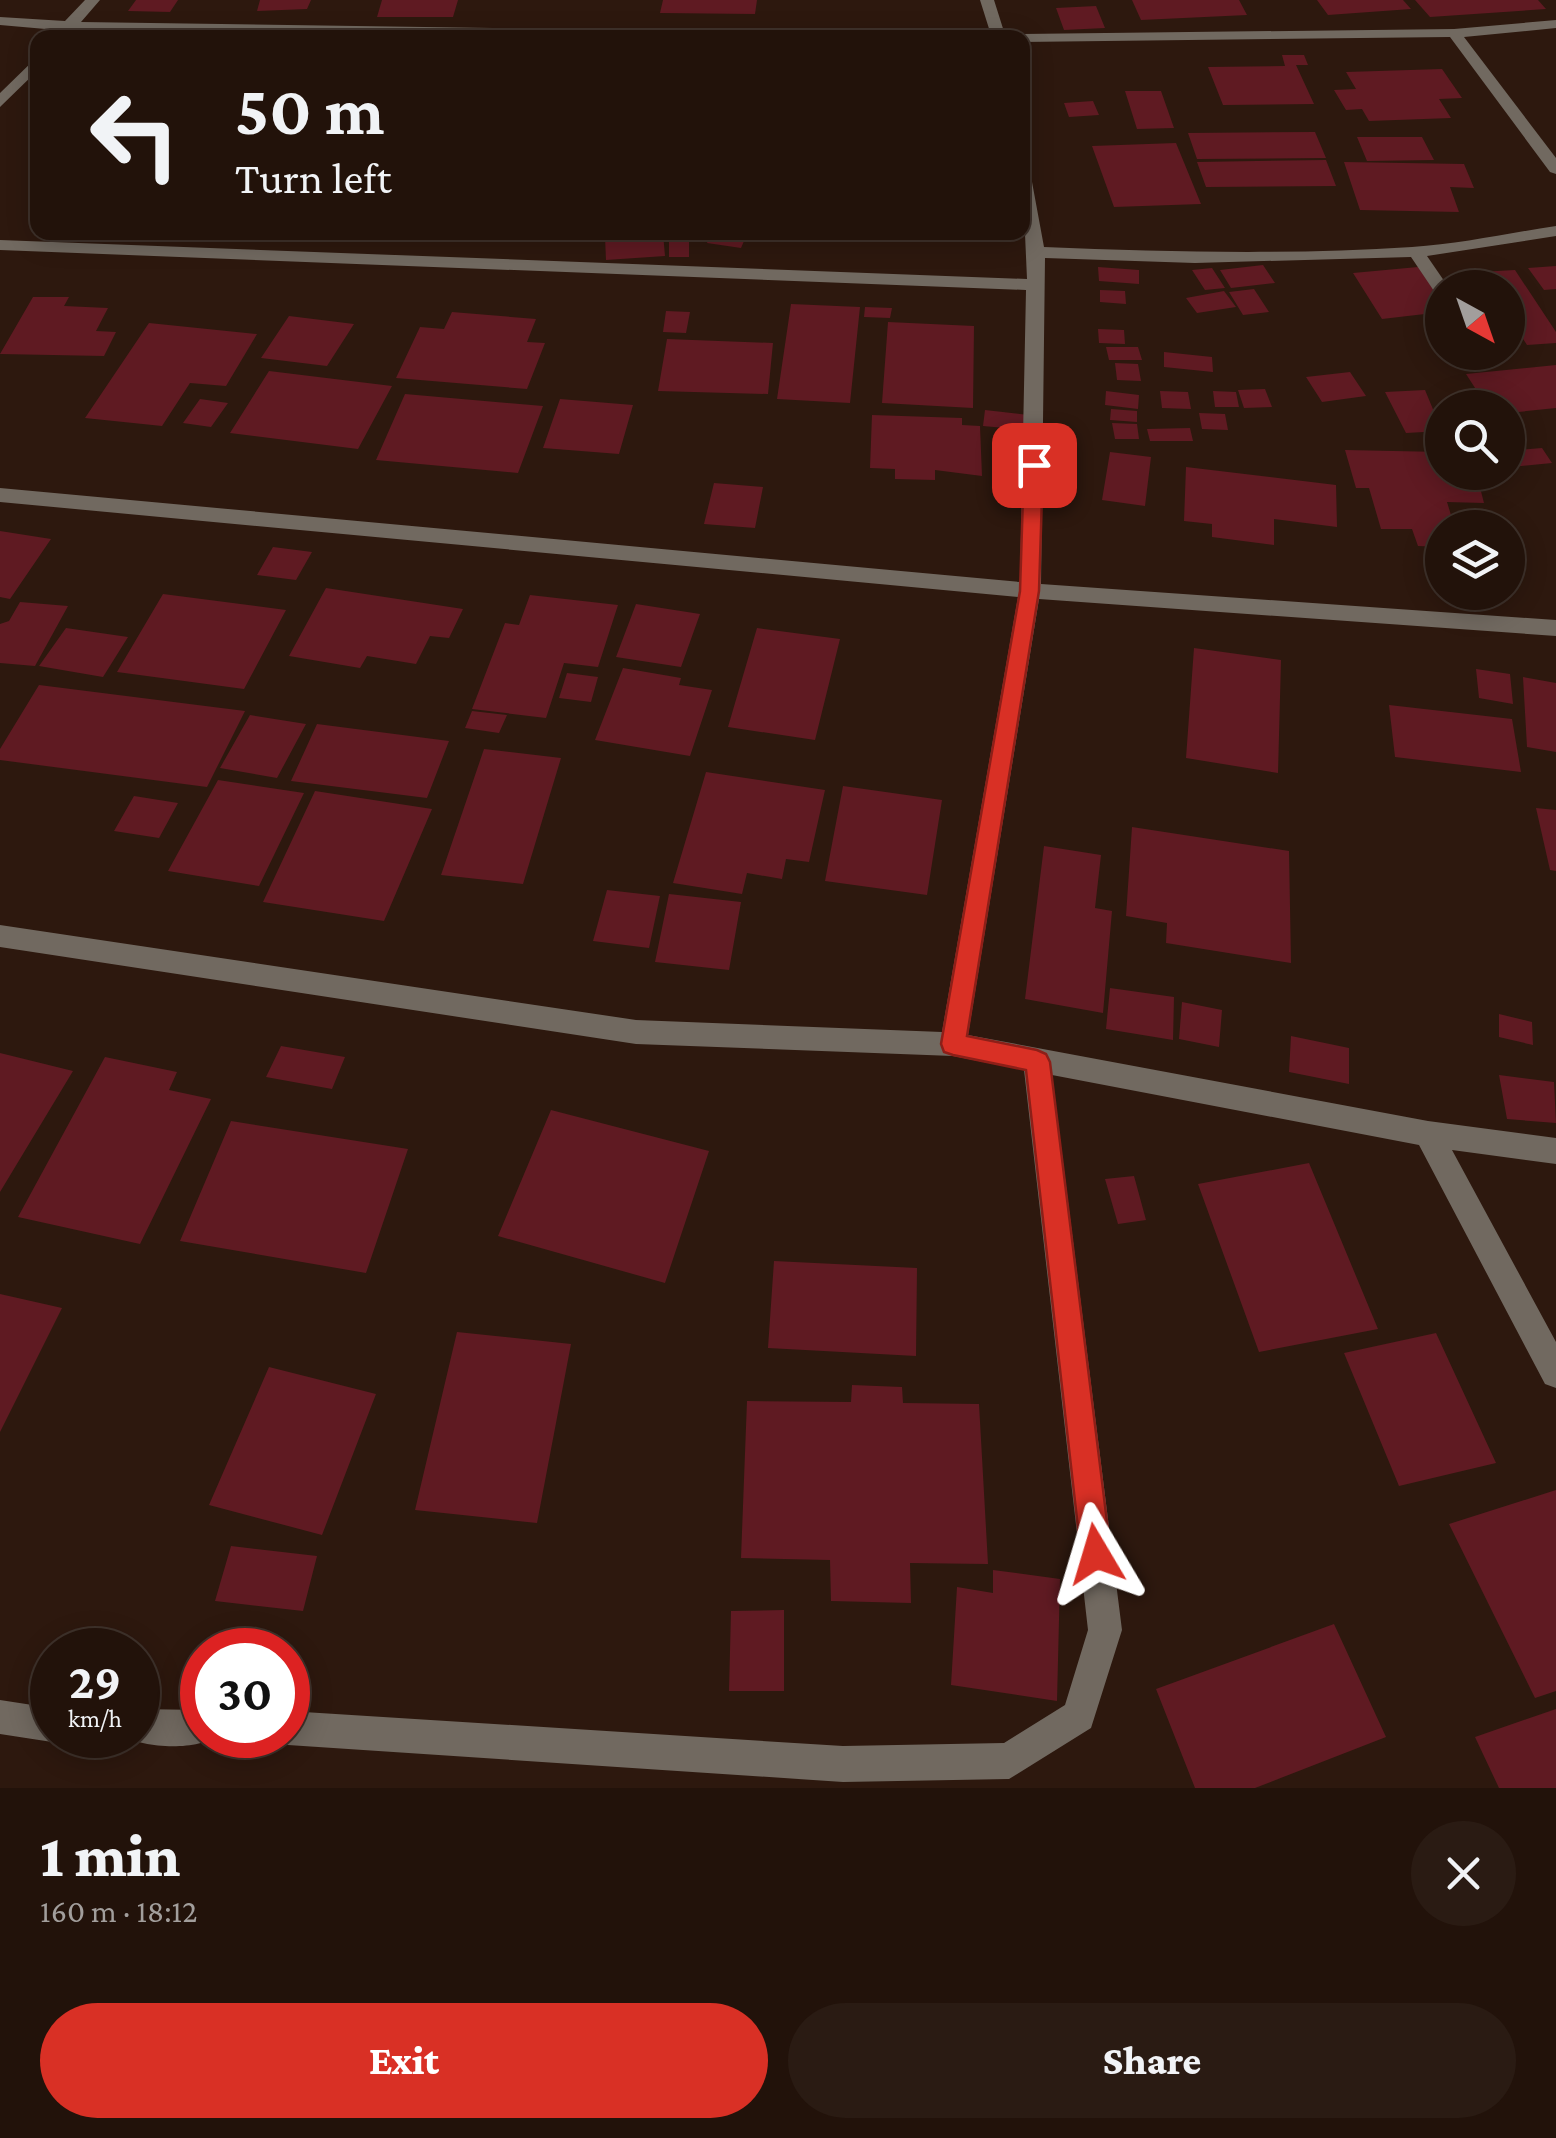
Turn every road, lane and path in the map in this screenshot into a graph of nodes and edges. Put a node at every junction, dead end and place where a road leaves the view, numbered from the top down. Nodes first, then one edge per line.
1 (93, 0) edge
2 (987, 0) edge
3 (0, 22) edge
4 (1556, 24) edge
5 (50, 30) edge
6 (64, 30) edge
7 (996, 30) edge
8 (1454, 33) junction
9 (1030, 38) edge
10 (30, 69) edge
11 (0, 102) edge
12 (1556, 169) edge
13 (1030, 218) edge
14 (1556, 231) edge
15 (0, 245) edge
16 (1036, 252) junction
17 (1416, 252) junction
18 (1428, 270) edge
19 (1036, 285) junction
20 (0, 494) edge
21 (1030, 591) junction
22 (1556, 628) edge
23 (0, 936) edge
24 (953, 1044) junction
25 (1037, 1062) junction
26 (1428, 1134) junction
27 (1556, 1152) edge
28 (1556, 1373) edge
29 (0, 1717) edge
30 (30, 1721) edge
31 (310, 1729) edge

1 - 6 street
2 - 7 street
3 - 5 street
4 - 8 street
8 - 9 street
8 - 12 street
10 - 11 street
13 - 16 street
14 - 17 street
15 - 19 street
16 - 17 street
16 - 19 street
17 - 18 street
19 - 21 street
20 - 21 street
21 - 22 street
21 - 24 street
23 - 24 street
24 - 25 street
25 - 26 street
25 - 31 street
26 - 27 street
26 - 28 street
29 - 30 street

